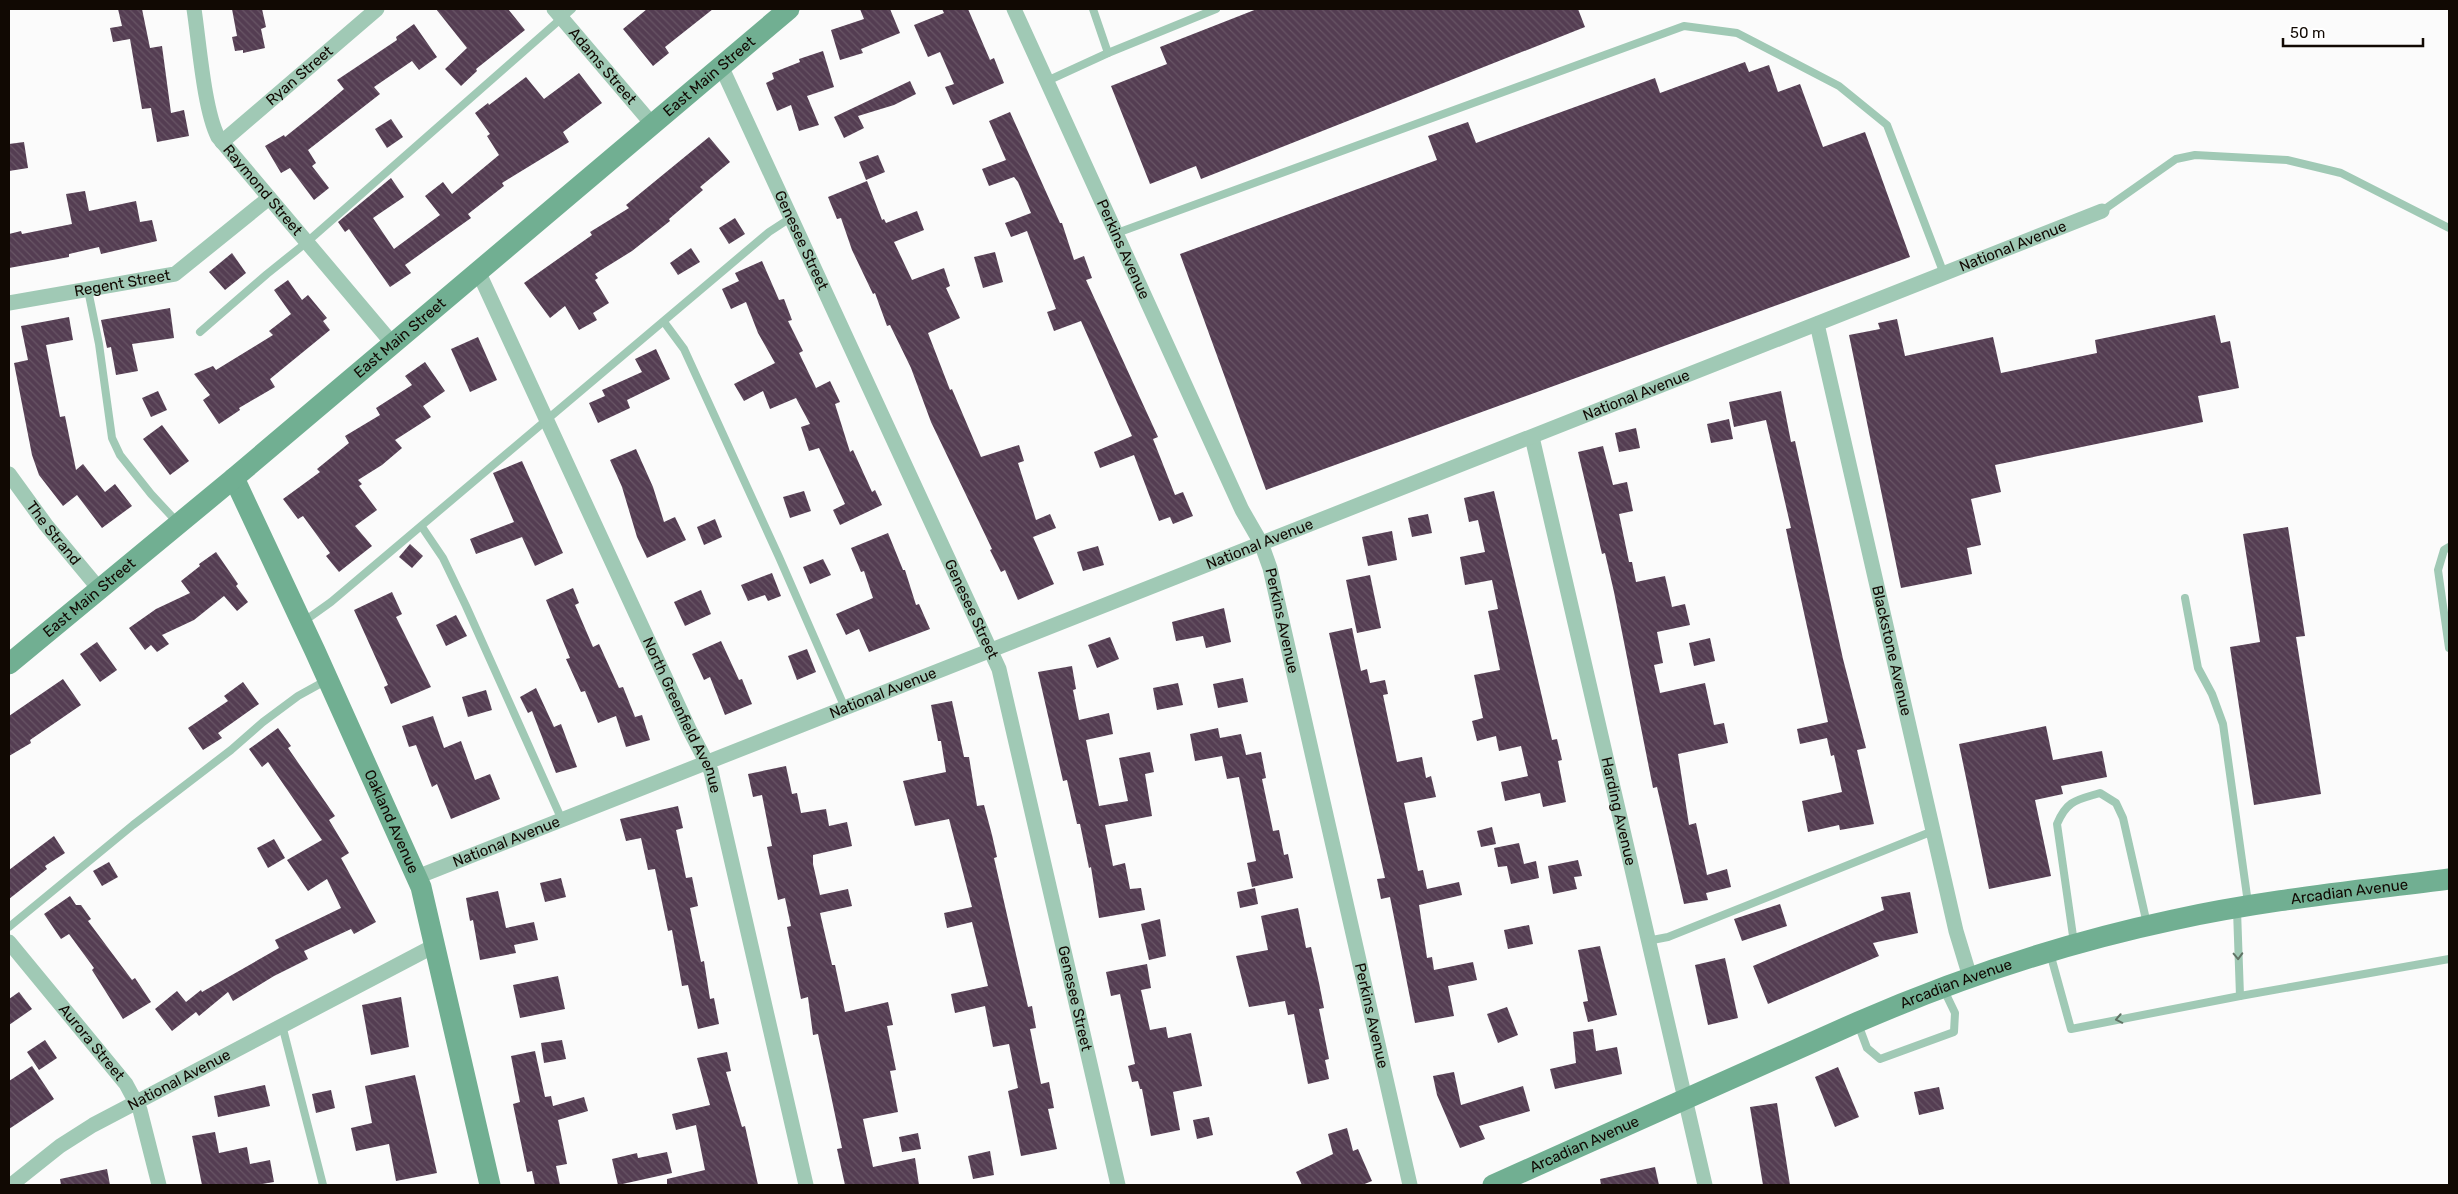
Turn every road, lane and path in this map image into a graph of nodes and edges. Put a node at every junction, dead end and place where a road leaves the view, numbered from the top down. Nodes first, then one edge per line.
1 (194, 9) edge
2 (377, 9) edge
3 (789, 9) edge
4 (1014, 9) edge
5 (1092, 9) edge
6 (1216, 9) edge
7 (563, 12) edge
8 (1108, 53) junction
9 (721, 66) junction
10 (1047, 81) junction
11 (652, 124) junction
12 (222, 142) junction
13 (268, 198) junction
14 (2102, 212) joint
15 (792, 217) junction
16 (2449, 228) edge
17 (1117, 233) junction
18 (307, 242) junction
19 (478, 271) junction
20 (1944, 274) junction
21 (88, 290) junction
22 (9, 303) edge
23 (664, 322) junction
24 (1817, 324) junction
25 (200, 332) dead end
26 (392, 343) junction
27 (548, 419) junction
28 (1532, 437) junction
29 (9, 474) edge
30 (234, 478) junction
31 (179, 524) junction
32 (422, 527) junction
33 (1261, 544) junction
34 (2449, 548) edge
35 (100, 590) junction
36 (2185, 598) dead end
37 (302, 622) junction
38 (2449, 648) edge
39 (991, 650) junction
40 (9, 664) edge
41 (329, 680) junction
42 (845, 708) junction
43 (706, 763) junction
44 (562, 820) junction
45 (1933, 831) junction
46 (417, 877) junction
47 (2449, 879) edge
48 (2243, 906) junction
49 (2147, 926) junction
50 (9, 927) edge
51 (1647, 941) junction
52 (9, 942) edge
53 (2074, 945) junction
54 (434, 946) junction
55 (2050, 952) junction
56 (2449, 959) edge
57 (1970, 977) junction
58 (1943, 987) junction
59 (2240, 996) junction
60 (1858, 1022) junction
61 (282, 1025) junction
62 (1686, 1099) junction
63 (137, 1104) junction
64 (12, 1185) edge
65 (159, 1185) edge
66 (323, 1185) edge
67 (490, 1185) edge
68 (806, 1185) edge
69 (1118, 1185) edge
70 (1410, 1185) edge
71 (1493, 1185) edge
72 (1705, 1185) edge

1 - 12 street, Raymond Street
2 - 12 street, Ryan Street
3 - 9 main road, East Main Street
4 - 10 street, Perkins Avenue
5 - 8 lane
6 - 8 lane
7 - 11 street, Adams Street
7 - 18 lane
8 - 10 lane
9 - 11 main road, East Main Street
9 - 15 street, Genesee Street
10 - 17 street, Perkins Avenue
11 - 19 main road, East Main Street
12 - 13 street, Raymond Street
13 - 18 street, Raymond Street
13 - 21 street, Regent Street
14 - 16 lane
14 - 20 street, National Avenue
15 - 23 lane
15 - 39 street, Genesee Street
17 - 20 lane
17 - 33 street, Perkins Avenue
18 - 25 lane
18 - 26 street, Raymond Street
19 - 26 main road, East Main Street
19 - 27 street, North Greenfield Avenue
20 - 24 street, National Avenue
21 - 22 street, Regent Street
21 - 31 lane
23 - 27 lane
23 - 42 lane
24 - 28 street, National Avenue
24 - 45 street, Blackstone Avenue
26 - 30 main road, East Main Street
27 - 32 lane
27 - 43 street, North Greenfield Avenue
28 - 33 street, National Avenue
28 - 51 street, Harding Avenue
29 - 35 street, The Strand
30 - 31 main road, East Main Street
30 - 37 main road, Oakland Avenue
31 - 35 main road, East Main Street
32 - 37 lane
32 - 44 lane
33 - 39 street, National Avenue
33 - 70 street, Perkins Avenue
34 - 38 lane
35 - 40 main road, East Main Street
36 - 48 lane
37 - 41 main road, Oakland Avenue
39 - 42 street, National Avenue
39 - 69 street, Genesee Street
41 - 46 main road, Oakland Avenue
41 - 50 lane
42 - 43 street, National Avenue
43 - 44 street, National Avenue
43 - 68 street, North Greenfield Avenue
44 - 46 street, National Avenue
45 - 51 lane
45 - 57 street, Blackstone Avenue
46 - 54 main road, Oakland Avenue
47 - 48 main road, Arcadian Avenue
48 - 49 main road, Arcadian Avenue
48 -> 59 lane
49 - 53 main road, Arcadian Avenue
49 - 53 lane
51 - 62 street, Harding Avenue
52 - 63 street, Aurora Street
53 - 55 main road, Arcadian Avenue
54 - 61 street, National Avenue
54 - 67 main road, Oakland Avenue
55 - 57 main road, Arcadian Avenue
59 -> 55 lane
56 - 59 lane
57 - 58 main road, Arcadian Avenue
58 - 60 main road, Arcadian Avenue
58 - 60 lane
60 - 62 main road, Arcadian Avenue
61 - 63 street, National Avenue
61 - 66 lane
62 - 71 main road, Arcadian Avenue
62 - 72 street, Harding Avenue
63 - 64 street, National Avenue
63 - 65 street, Aurora Street

